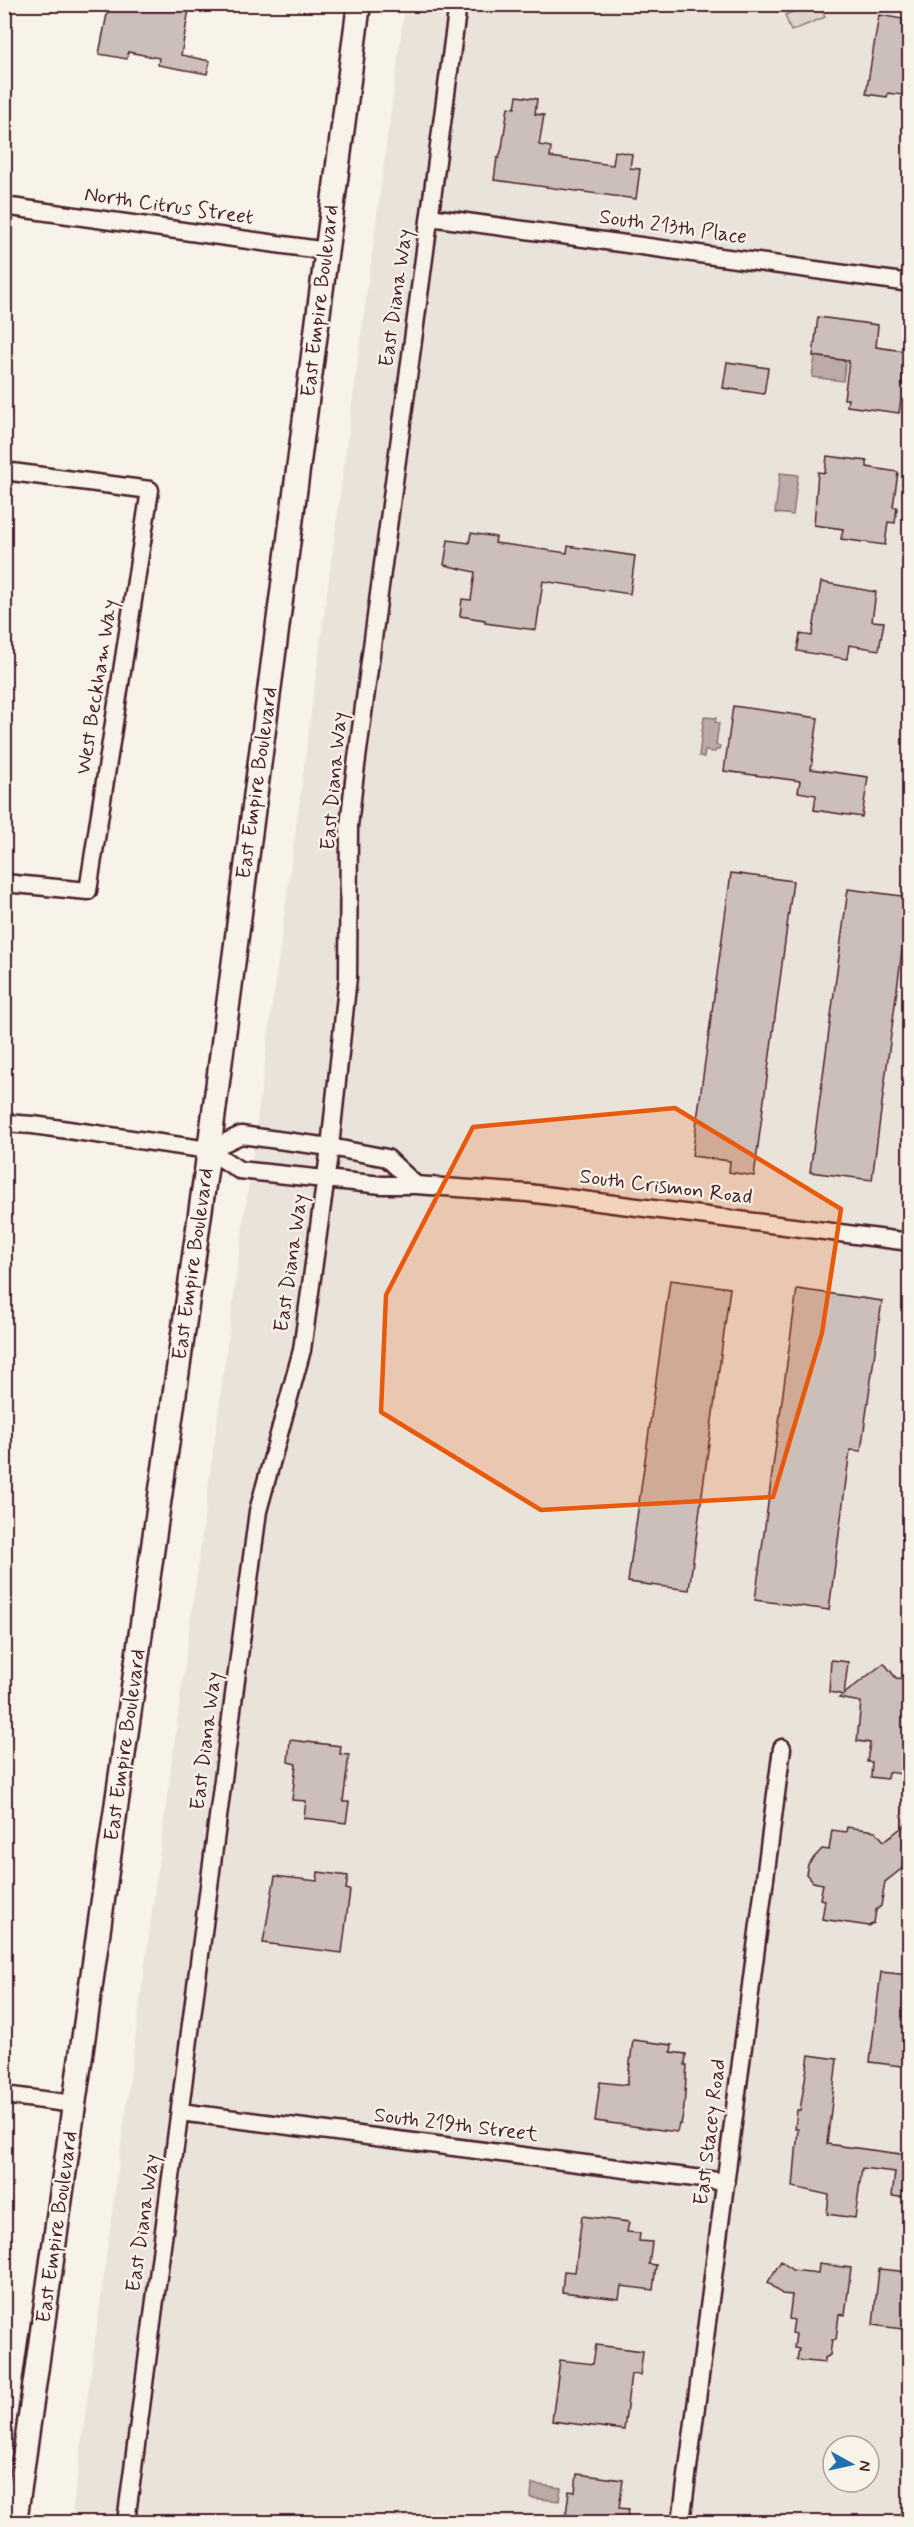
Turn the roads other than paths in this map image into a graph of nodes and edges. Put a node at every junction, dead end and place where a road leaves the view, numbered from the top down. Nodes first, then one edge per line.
1 (359, 4) edge
2 (458, 4) edge
3 (4, 206) edge
4 (429, 217) junction
5 (327, 250) junction
6 (909, 283) edge
7 (4, 471) edge
8 (4, 883) edge
9 (4, 1124) edge
10 (330, 1147) junction
11 (209, 1150) junction
12 (325, 1179) junction
13 (416, 1185) junction
14 (909, 1242) edge
15 (782, 1748) dead end
16 (4, 2095) edge
17 (74, 2104) junction
18 (180, 2112) junction
19 (726, 2182) junction
20 (15, 2523) edge
21 (126, 2523) edge
22 (681, 2523) edge

1 - 5 street, East Empire Boulevard
2 - 4 street, East Diana Way
3 - 5 street, North Citrus Street
4 - 6 street, South 213th Place
4 - 10 street, East Diana Way
5 - 11 street, East Empire Boulevard
7 - 8 street, West Beckham Way
9 - 11 street
10 - 11 street
10 - 12 street, East Diana Way
10 - 13 street
11 - 12 street, South Crismon Road
11 - 17 street, East Empire Boulevard
12 - 13 street, South Crismon Road
12 - 18 street, East Diana Way
13 - 14 street, South Crismon Road
15 - 19 street, East Stacey Road
16 - 17 street
17 - 20 street, East Empire Boulevard
18 - 19 street, South 219th Street
18 - 21 street, East Diana Way
19 - 22 street, East Stacey Road

